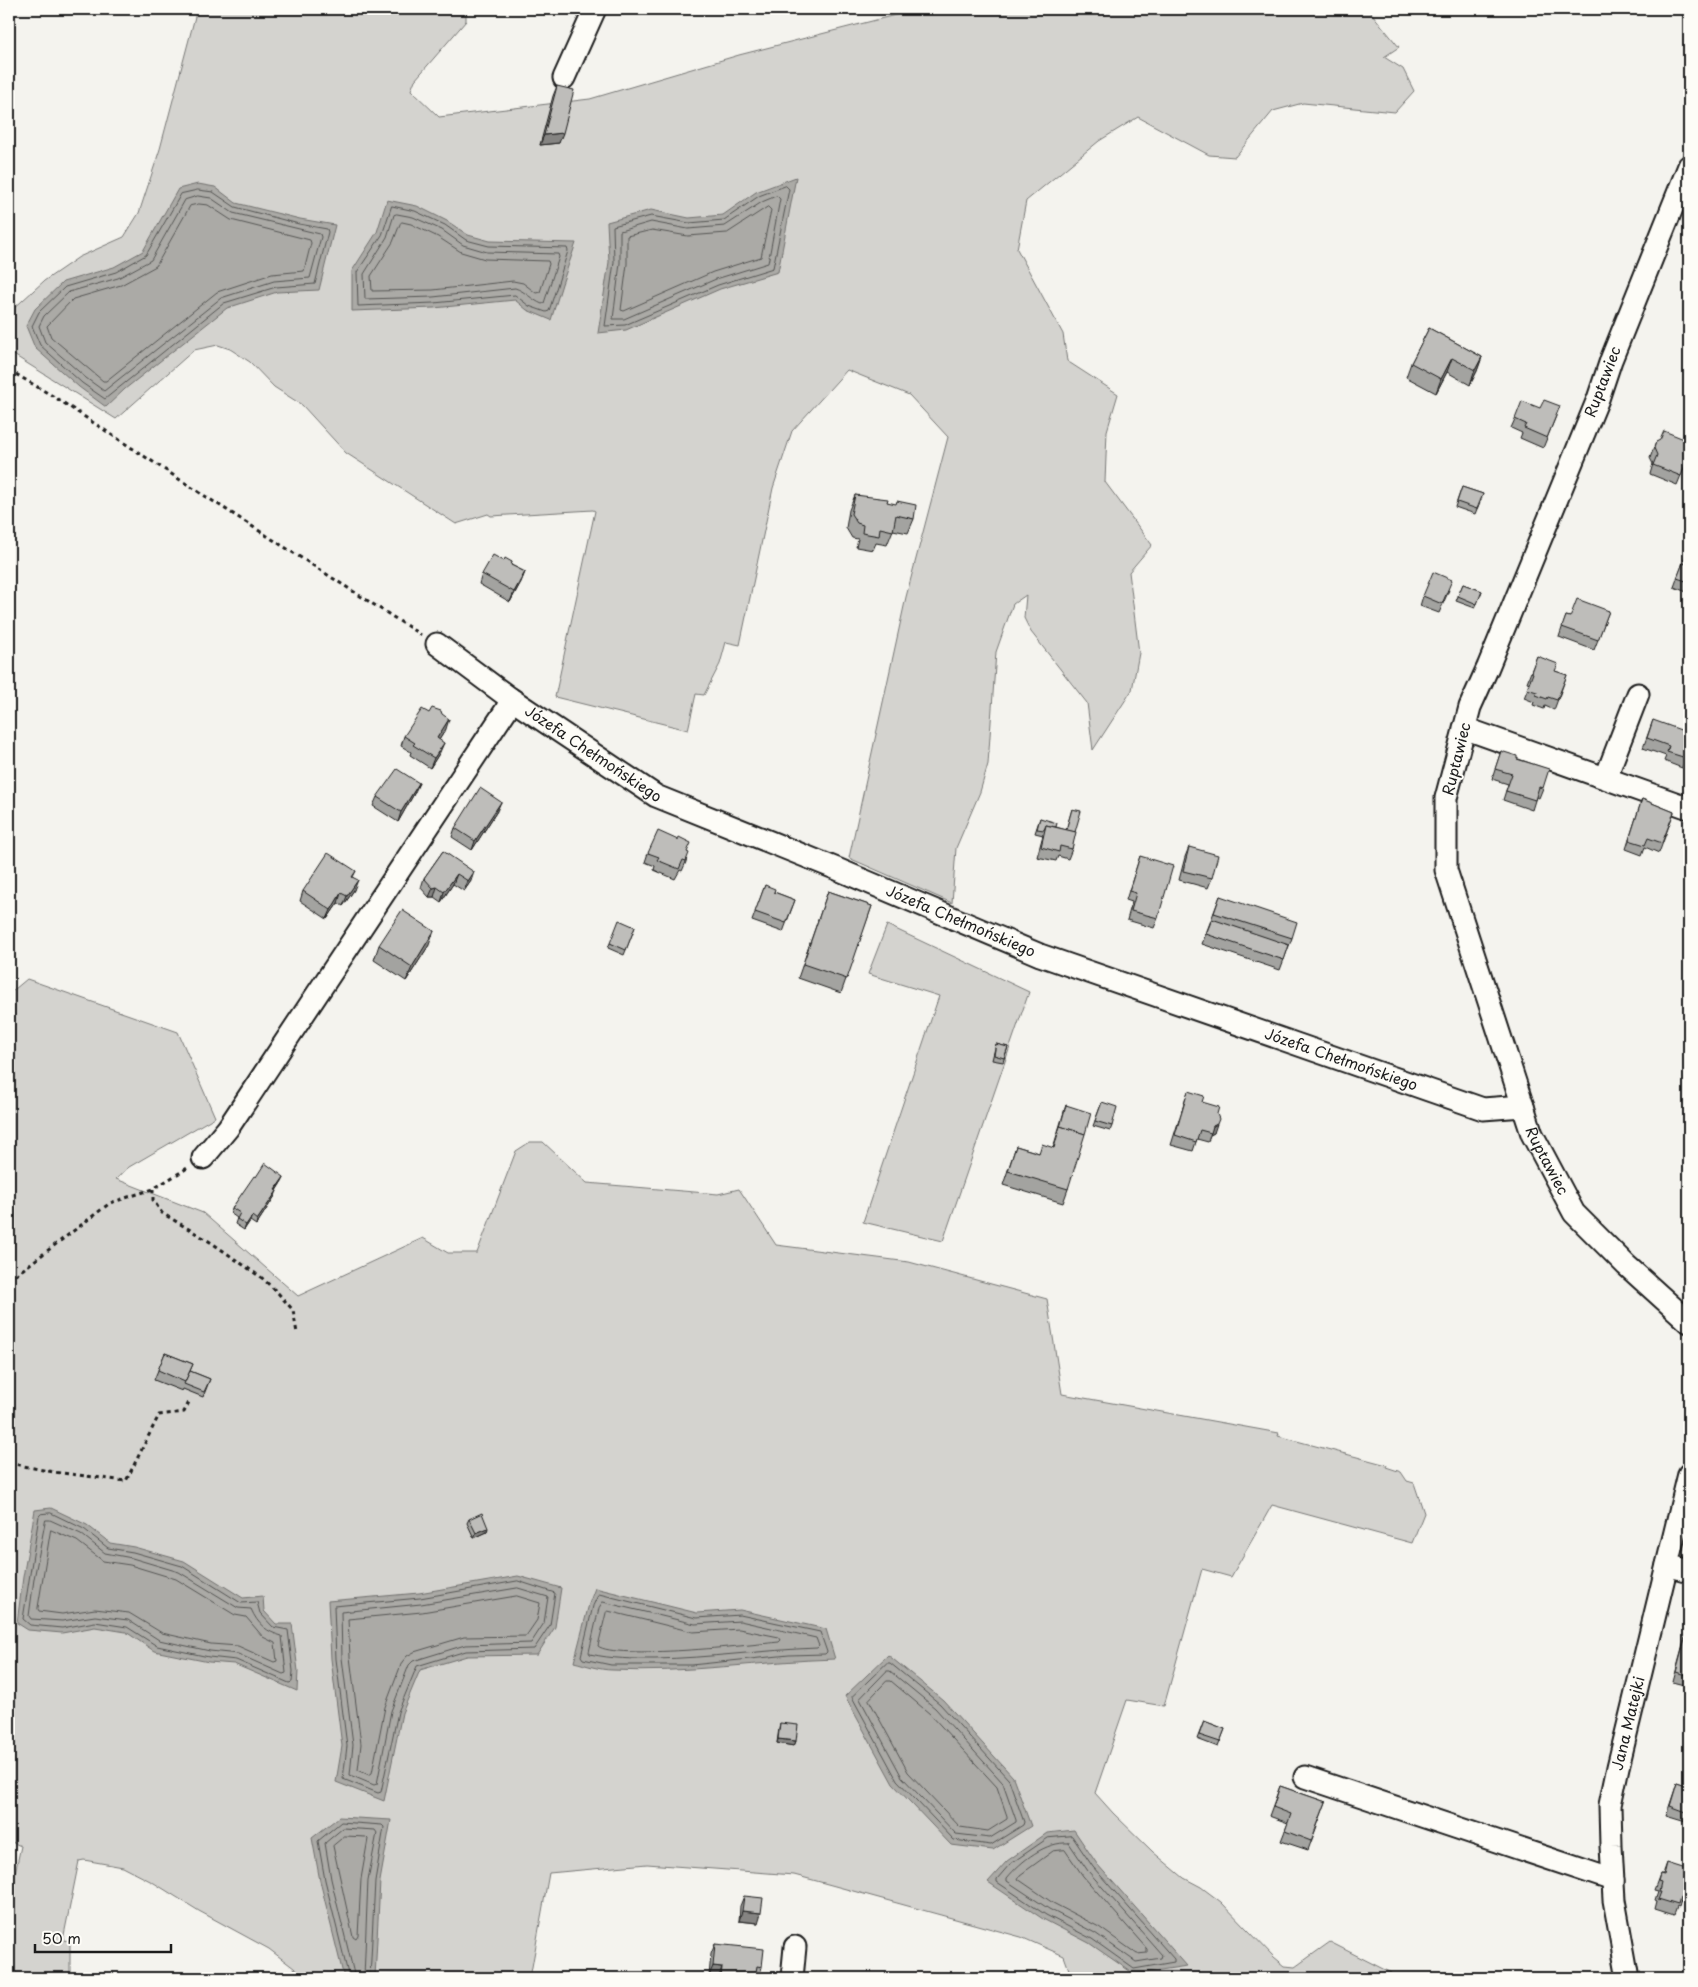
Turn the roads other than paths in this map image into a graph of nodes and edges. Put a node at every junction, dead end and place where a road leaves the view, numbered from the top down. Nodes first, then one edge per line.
1 (596, 9) edge
2 (564, 78) dead end
3 (1689, 166) edge
4 (438, 645) road end
5 (1638, 694) dead end
6 (511, 699) junction
7 (1464, 728) junction
8 (1606, 777) junction
9 (1689, 808) edge
10 (1523, 1106) junction
11 (203, 1158) road end
12 (1689, 1322) edge
13 (1689, 1474) edge
14 (1667, 1565) junction
15 (1689, 1571) edge
16 (1305, 1777) dead end
17 (1613, 1880) junction
18 (795, 1947) dead end
19 (792, 1978) edge
20 (1628, 1978) edge

1 - 2 street
3 - 7 street, Ruptawiec
4 - 6 street, Józefa Chełmońskiego
5 - 8 street
6 - 10 street, Józefa Chełmońskiego
6 - 11 street
7 - 8 street
7 - 10 street, Ruptawiec
8 - 9 street
10 - 12 street, Ruptawiec
13 - 14 street, Jana Matejki
14 - 15 street
14 - 17 street, Jana Matejki
16 - 17 street
17 - 20 street, Jana Matejki
18 - 19 street

